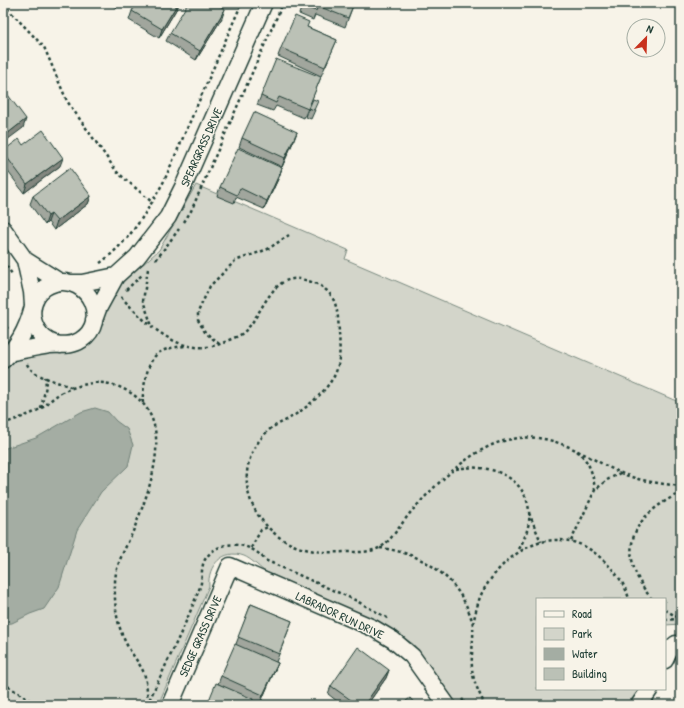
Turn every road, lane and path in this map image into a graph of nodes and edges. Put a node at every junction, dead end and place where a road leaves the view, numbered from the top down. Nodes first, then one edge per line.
1 (245, 3) edge
2 (264, 3) edge
3 (3, 4) edge
4 (153, 203) junction
5 (3, 229) edge
6 (289, 235) dead end
7 (25, 260) junction
8 (3, 262) edge
9 (97, 265) dead end
10 (148, 269) dead end
11 (116, 276) junction
12 (15, 278) dead end
13 (64, 283) junction
14 (117, 292) dead end
15 (32, 307) junction
16 (94, 320) junction
17 (12, 322) dead end
18 (153, 328) junction
19 (3, 332) edge
20 (219, 344) junction
21 (61, 345) junction
22 (186, 346) junction
23 (13, 357) edge
24 (45, 377) junction
25 (73, 388) junction
26 (144, 405) junction
27 (40, 409) junction
28 (3, 424) edge
29 (574, 448) junction
30 (456, 469) junction
31 (621, 473) junction
32 (681, 486) edge
33 (595, 490) junction
34 (681, 492) edge
35 (528, 511) junction
36 (268, 527) junction
37 (571, 541) junction
38 (541, 542) junction
39 (378, 547) junction
40 (251, 548) junction
41 (518, 552) junction
42 (230, 566) joint
43 (630, 598) edge
44 (651, 598) edge
45 (666, 611) edge
46 (681, 619) edge
47 (666, 620) edge
48 (393, 622) dead end
49 (472, 624) junction
50 (678, 644) edge
51 (666, 658) edge
52 (3, 683) edge
53 (649, 690) edge
54 (453, 699) edge
55 (148, 704) edge
56 (37, 705) edge
57 (170, 705) edge
58 (466, 705) edge
59 (485, 705) edge
60 (639, 705) edge

1 - 4 path
2 - 11 street, SPEARGRASS DRIVE
3 - 4 path
4 - 9 path
5 - 7 street
6 - 20 path
7 - 13 street
7 - 15 street
8 - 12 path
10 - 18 path
11 - 13 street
11 - 16 street, SPEARGRASS DRIVE
13 - 15 street
13 - 16 street
14 - 18 path
15 - 21 street
15 - 23 street
16 - 21 street
17 - 19 path
18 - 22 path
20 - 22 path
20 - 36 path
21 - 23 street
22 - 26 path
23 - 24 path
24 - 25 path
24 - 27 path
25 - 26 path
25 - 27 path
26 - 55 path
27 - 28 path
29 - 30 path
29 - 31 path
29 - 33 path
30 - 35 path
30 - 39 path
31 - 32 path
31 - 33 path
33 - 37 path
34 - 44 path
35 - 38 path
35 - 41 path
36 - 39 path
36 - 40 path
37 - 38 path
37 - 43 path
38 - 41 path
39 - 49 path
40 - 48 path
40 - 55 path
41 - 49 path
42 - 54 street, LABRADOR RUN DRIVE
42 - 57 street, SEDGE GRASS DRIVE
45 - 46 path
46 - 47 path
49 - 59 path
50 - 51 street
52 - 56 path
53 - 60 street
54 - 58 path

